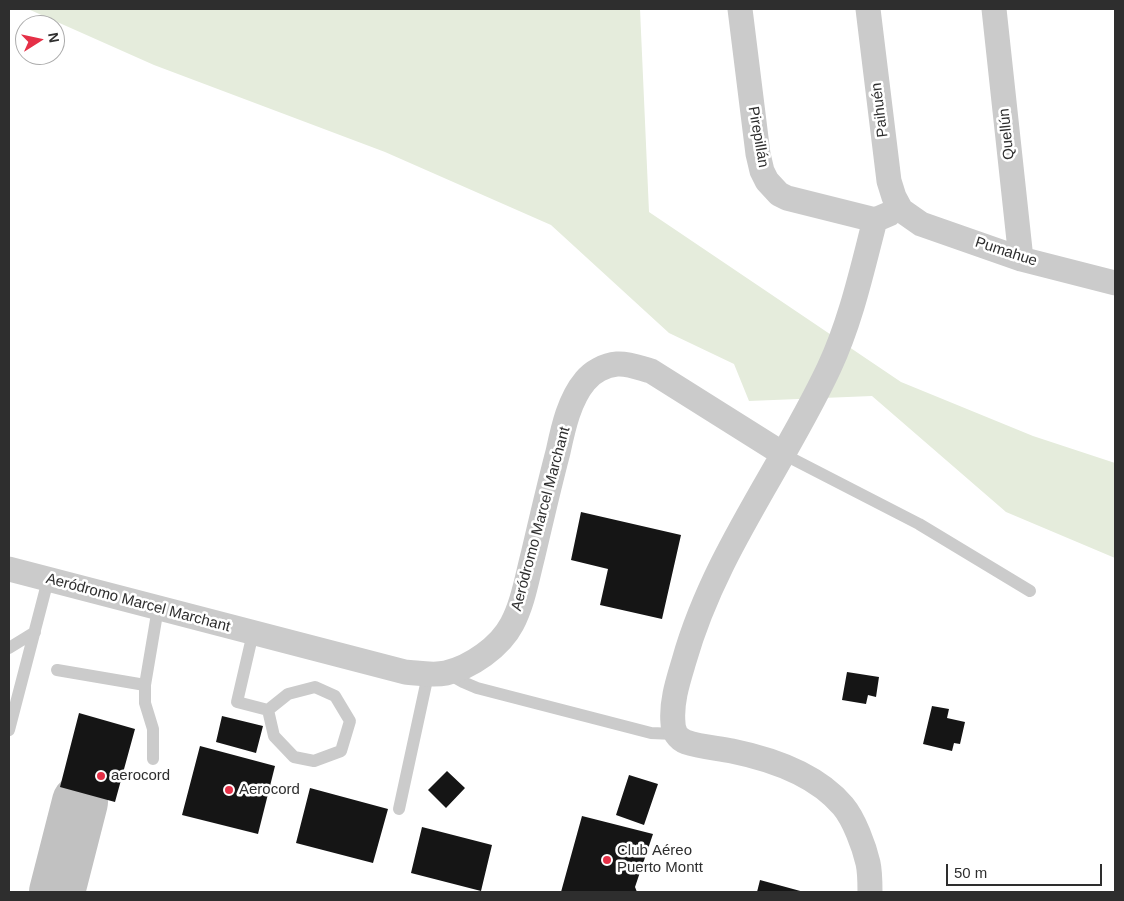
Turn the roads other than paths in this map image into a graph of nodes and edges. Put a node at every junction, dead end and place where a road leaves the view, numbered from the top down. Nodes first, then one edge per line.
1 (740, 9) edge
2 (868, 9) edge
3 (994, 9) edge
4 (901, 210) junction
5 (875, 220) junction
6 (1021, 259) junction
7 (1115, 283) edge
8 (783, 454) junction
9 (9, 570) edge
10 (48, 580) junction
11 (1030, 591) dead end
12 (158, 608) junction
13 (35, 632) junction
14 (253, 633) junction
15 (9, 648) edge
16 (57, 670) dead end
17 (437, 674) junction
18 (144, 685) junction
19 (268, 710) junction
20 (9, 730) edge
21 (676, 734) junction
22 (153, 759) dead end
23 (398, 809) dead end
24 (870, 892) edge

1 - 5 street, Pirepillán
2 - 4 street, Paihuén
3 - 6 street, Quellún
4 - 5 street
4 - 6 street, Pumahue
5 - 8 street
6 - 7 street, Pumahue
8 - 11 lane
8 - 17 street, Aeródromo Marcel Marchant
8 - 21 street
9 - 10 street, Aeródromo Marcel Marchant
10 - 12 street, Aeródromo Marcel Marchant
10 - 13 lane
12 - 14 street, Aeródromo Marcel Marchant
12 - 18 lane
13 - 15 lane
13 - 20 lane
14 - 17 street, Aeródromo Marcel Marchant
14 - 19 lane
16 - 18 lane
17 - 21 lane
17 - 23 lane
18 - 22 lane
19 - 19 lane
21 - 24 street

